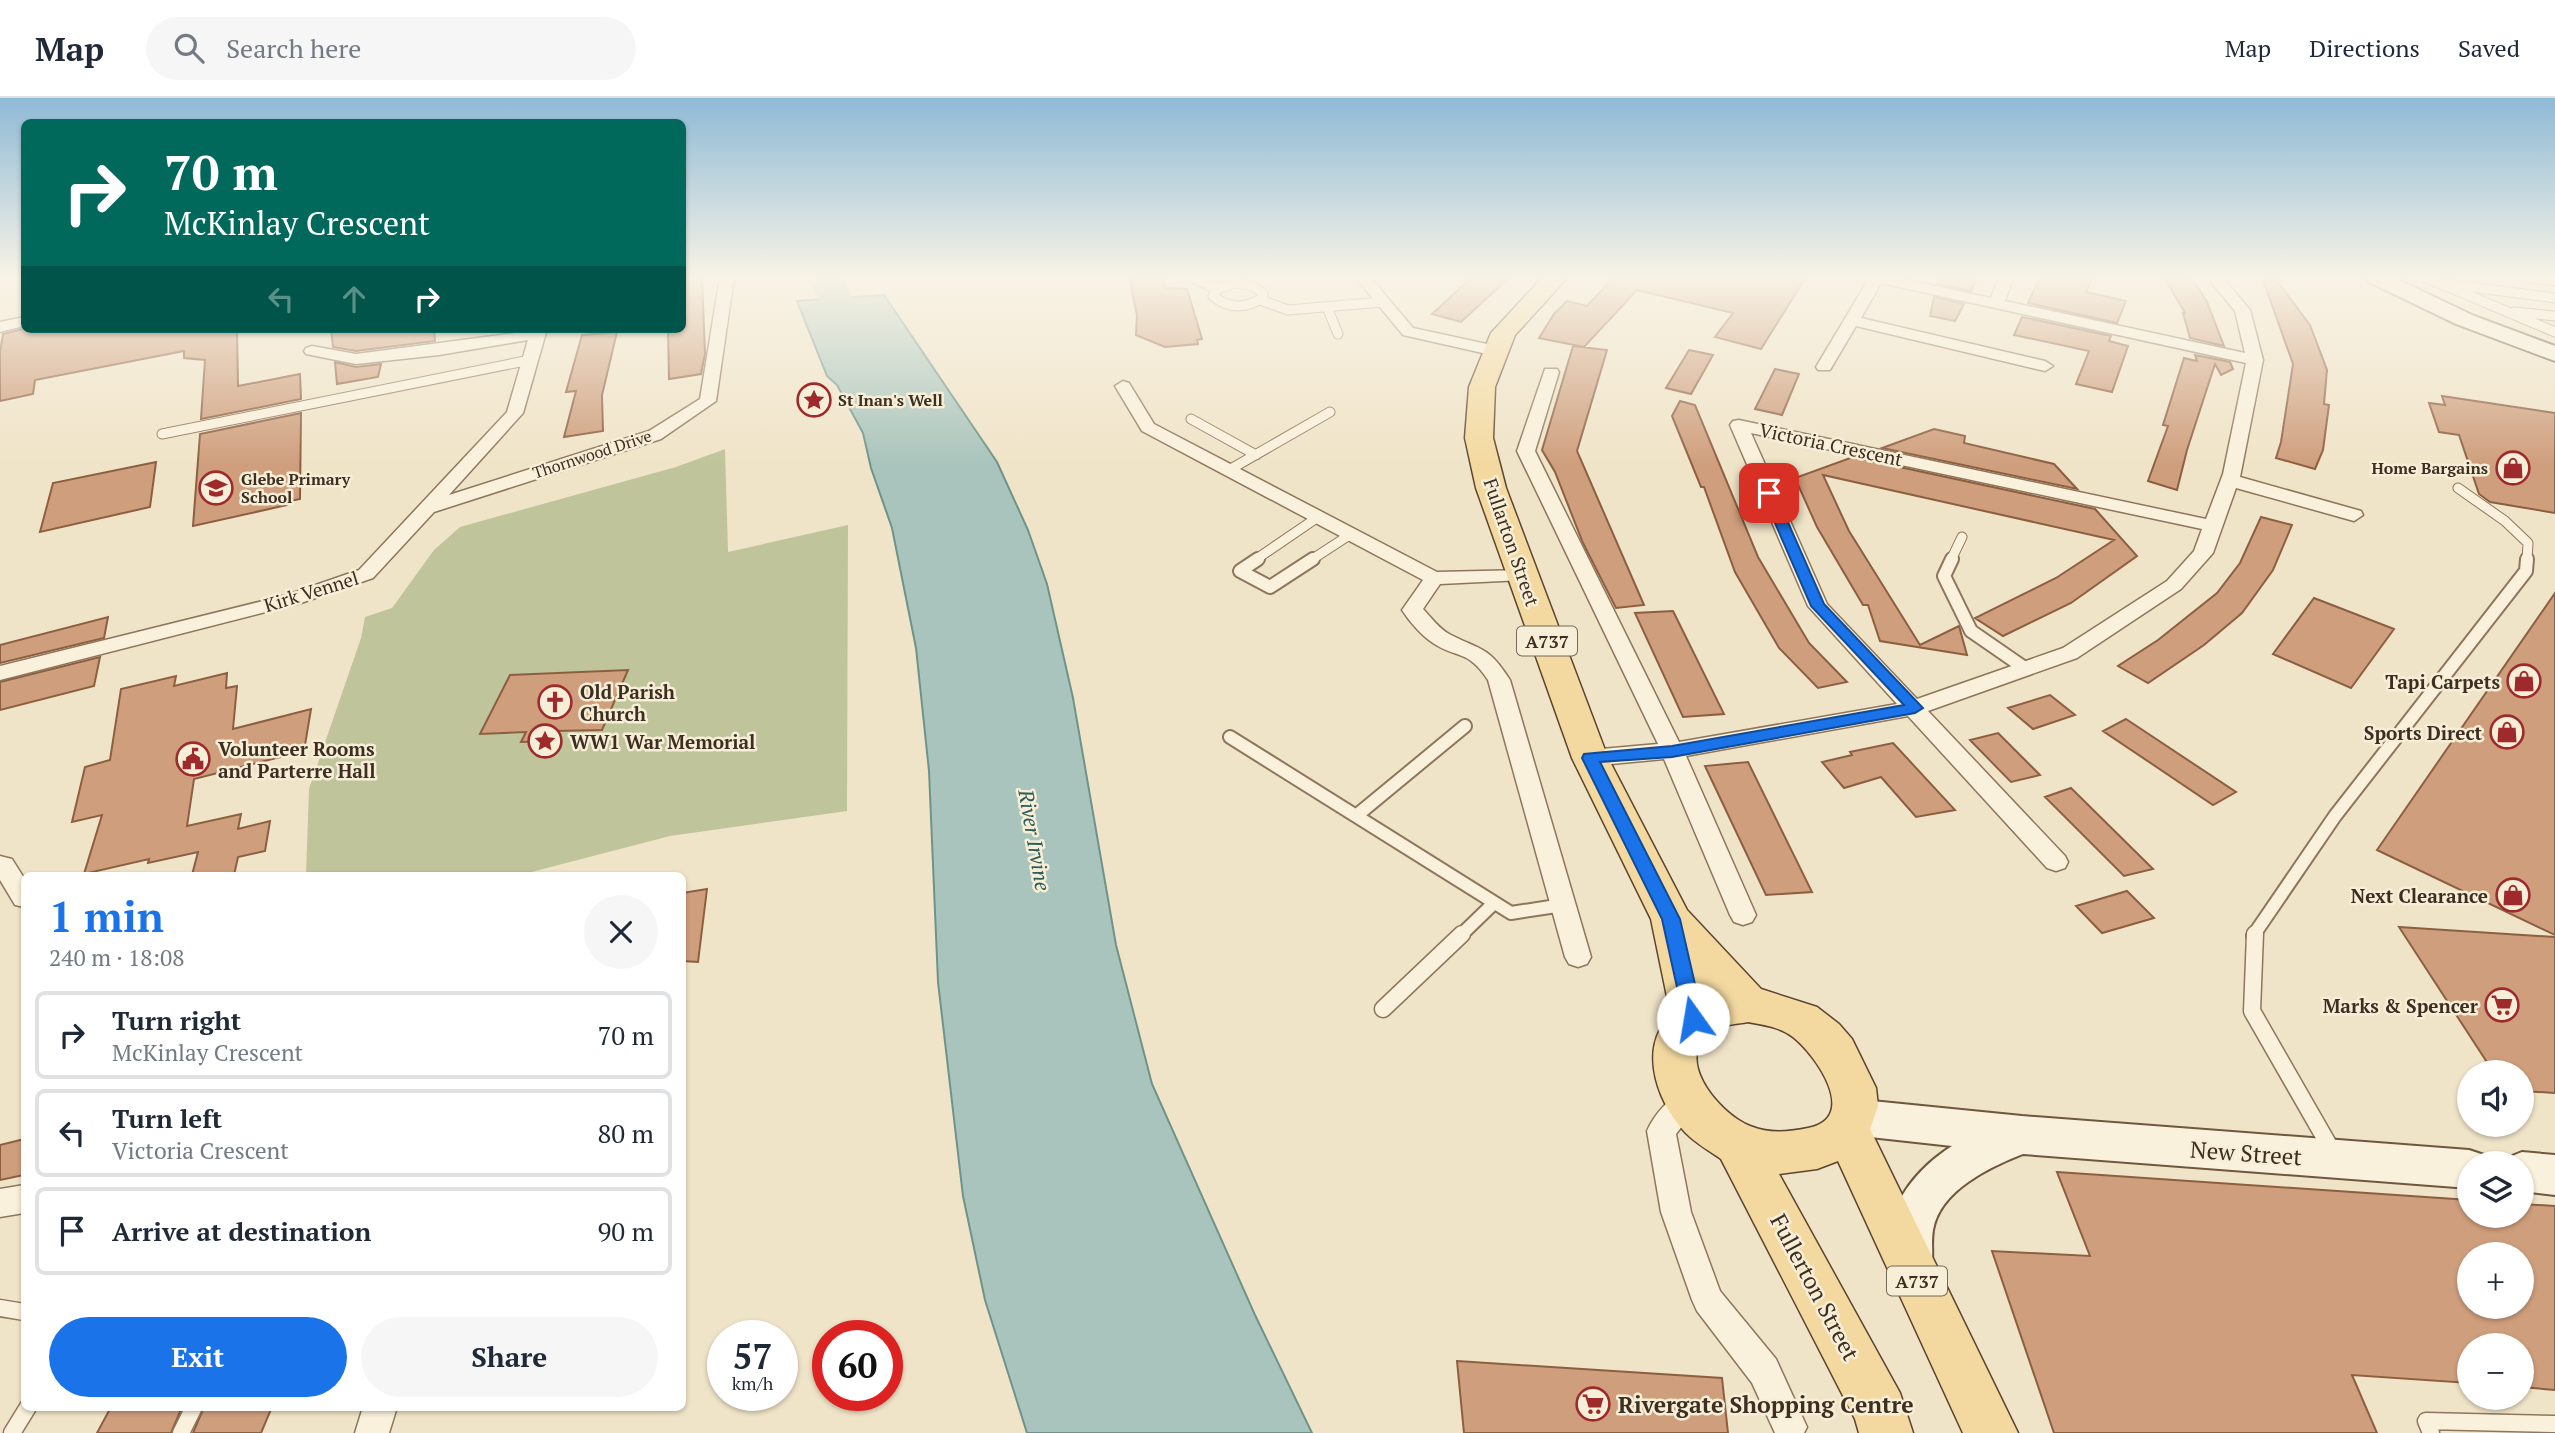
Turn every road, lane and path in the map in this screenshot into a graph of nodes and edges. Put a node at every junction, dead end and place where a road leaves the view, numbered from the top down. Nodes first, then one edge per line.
1 (495, 339) edge
2 (536, 339) edge
3 (717, 339) edge
4 (1442, 339) edge
5 (1501, 339) edge
6 (1841, 339) edge
7 (1933, 339) edge
8 (2160, 339) edge
9 (2250, 339) edge
10 (2512, 339) edge
11 (312, 351) dead end
12 (1496, 351) junction
13 (2555, 354) edge
14 (530, 359) junction
15 (2255, 360) junction
16 (2045, 366) dead end
17 (1824, 367) dead end
18 (1552, 372) dead end
19 (1123, 386) dead end
20 (1331, 412) dead end
21 (1191, 419) dead end
22 (162, 434) dead end
23 (1256, 455) junction
24 (1229, 470) junction
25 (2230, 480) junction
26 (2458, 488) dead end
27 (431, 507) junction
28 (2354, 515) dead end
29 (1318, 517) junction
30 (2213, 526) junction
31 (1351, 534) junction
32 (1962, 537) dead end
33 (1523, 574) junction
34 (1434, 578) junction
35 (2025, 669) junction
36 (0, 673) edge
37 (1915, 708) junction
38 (1465, 726) dead end
39 (1230, 737) dead end
40 (1672, 751) junction
41 (1590, 758) junction
42 (1356, 816) junction
43 (2056, 862) dead end
44 (0, 865) edge
45 (21, 893) edge
46 (1494, 903) junction
47 (1563, 905) junction
48 (1743, 915) dead end
49 (1671, 919) junction
50 (1578, 957) dead end
51 (1748, 1004) junction
52 (1383, 1009) dead end
53 (1693, 1019) junction
54 (1687, 1102) junction
55 (1849, 1123) junction
56 (2022, 1135) junction
57 (1738, 1144) junction
58 (2338, 1160) junction
59 (2457, 1168) edge
60 (2534, 1173) edge
61 (2555, 1175) edge
62 (21, 1200) edge
63 (0, 1203) edge
64 (1911, 1270) junction
65 (0, 1308) edge
66 (21, 1312) edge
67 (26, 1411) edge
68 (192, 1411) edge
69 (379, 1411) edge
70 (2555, 1424) edge
71 (1790, 1427) dead end
72 (12, 1433) edge
73 (181, 1433) edge
74 (372, 1433) edge
75 (1886, 1433) edge
76 (1991, 1433) edge
77 (2431, 1433) edge

1 - 11 street
2 - 14 street, Kirk Vennel
3 - 27 street, Thornwood Drive
4 - 12 street
5 - 12 main road, A737
6 - 17 street
7 - 16 street
8 - 15 street
9 - 15 street
10 - 13 street
12 - 33 main road, Fullarton Street / A737
14 - 22 lane
14 - 27 street, Kirk Vennel
15 - 25 street
18 - 40 street
19 - 24 street
20 - 23 lane
21 - 23 lane
23 - 24 lane
24 - 29 street
25 - 28 street
25 - 30 street
26 - 58 lane
27 - 36 street, Kirk Vennel
29 - 31 street
29 - 31 lane
30 - 35 street
30 - 37 street, Victoria Crescent
31 - 34 street
32 - 35 lane
33 - 34 street
33 - 41 main road, Fullarton Street / A737
34 - 47 street
35 - 37 street
37 - 40 street
37 - 43 street
38 - 42 lane
39 - 42 lane
40 - 41 street
40 - 48 street
41 - 49 main road, Fullarton Street / A737
42 - 46 lane
44 - 45 street
46 - 47 lane
46 - 52 lane
47 - 50 street
49 - 51 main road, Fullarton Street / A737
49 - 53 main road, Fullarton Street / A737
51 - 53 main road, A737
51 - 55 main road, A737
53 - 54 main road
54 - 57 main road
54 - 71 street
55 - 56 street, New Street
55 - 57 main road
55 - 64 main road, A737
56 - 58 street, New Street
56 - 64 street, New Street
57 - 75 main road, Fullerton Street
58 - 59 street, New Street
60 - 61 street
62 - 63 street
64 - 76 main road, A737
65 - 66 lane
67 - 72 lane
68 - 73 lane
69 - 74 street
70 - 77 lane

